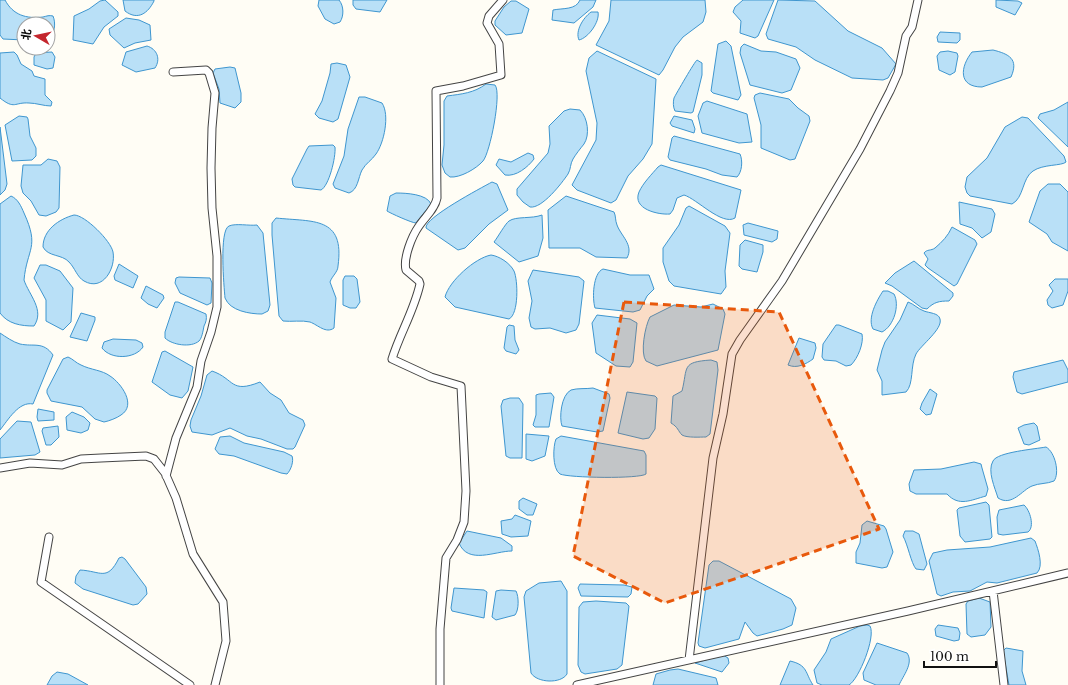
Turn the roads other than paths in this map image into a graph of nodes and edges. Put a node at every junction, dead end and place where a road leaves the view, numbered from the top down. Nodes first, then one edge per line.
1 (503, 0) edge
2 (918, 0) edge
3 (173, 72) dead end
4 (0, 468) edge
5 (166, 476) junction
6 (49, 537) dead end
7 (1068, 574) edge
8 (993, 591) junction
9 (689, 660) junction
10 (190, 685) edge
11 (215, 685) edge
12 (440, 685) edge
13 (577, 685) edge
14 (1004, 685) edge

1 - 12 street
2 - 9 street
3 - 5 street
4 - 5 street
5 - 11 street
6 - 10 street
7 - 8 street
8 - 9 street
8 - 14 street
9 - 13 street

